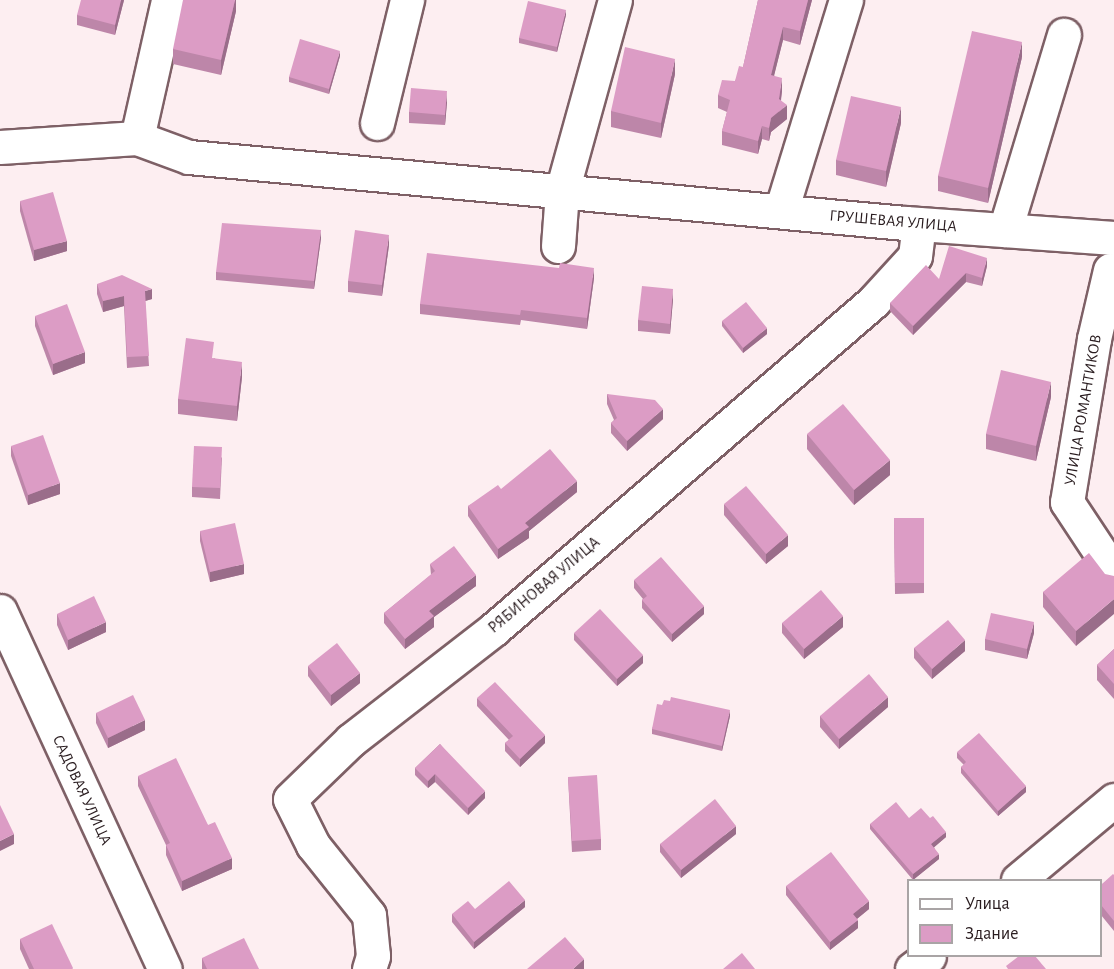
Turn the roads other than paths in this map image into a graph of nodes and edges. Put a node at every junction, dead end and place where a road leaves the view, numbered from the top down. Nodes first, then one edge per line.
1 (168, 0) edge
2 (407, 0) edge
3 (846, 0) edge
4 (613, 8) edge
5 (1064, 35) dead end
6 (377, 123) dead end
7 (137, 138) junction
8 (0, 147) edge
9 (562, 191) junction
10 (781, 212) junction
11 (919, 224) junction
12 (1005, 230) junction
13 (558, 246) dead end
14 (1109, 255) edge
15 (1114, 573) edge
16 (0, 611) edge
17 (1114, 800) edge
18 (1019, 879) edge
19 (928, 957) edge
20 (165, 969) edge
21 (369, 969) edge
22 (912, 969) edge

1 - 7 street
2 - 6 street
3 - 10 street
4 - 9 street
5 - 12 street
7 - 8 street
7 - 9 street, ГРУШЕВАЯ УЛИЦА
9 - 10 street, ГРУШЕВАЯ УЛИЦА
9 - 13 street
10 - 11 street, ГРУШЕВАЯ УЛИЦА
11 - 12 street, ГРУШЕВАЯ УЛИЦА
11 - 21 street, РЯБИНОВАЯ УЛИЦА
12 - 14 street, ГРУШЕВАЯ УЛИЦА
14 - 15 street, УЛИЦА РОМАНТИКОВ
16 - 20 street, САДОВАЯ УЛИЦА
17 - 18 street
19 - 22 street

